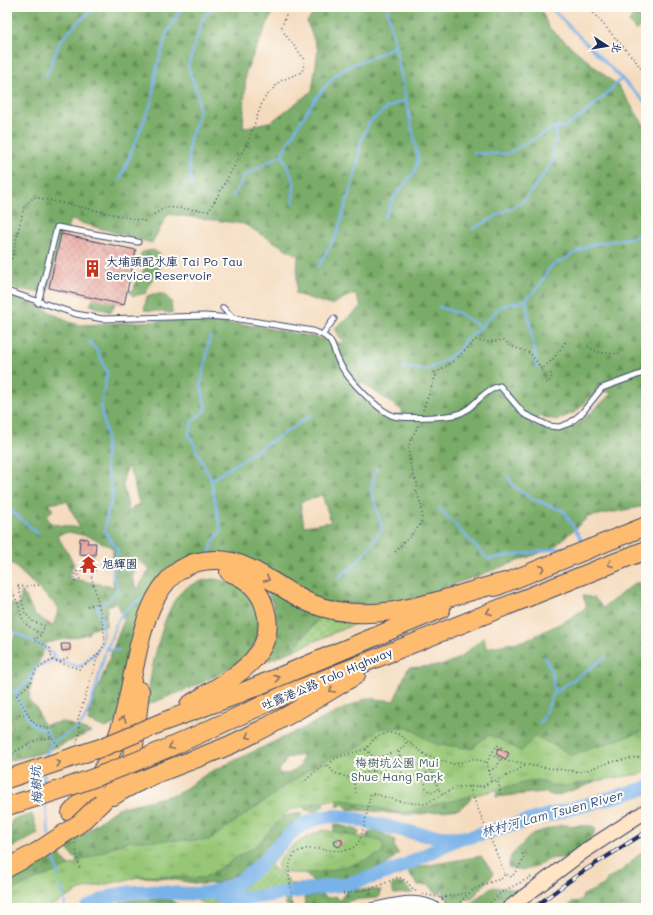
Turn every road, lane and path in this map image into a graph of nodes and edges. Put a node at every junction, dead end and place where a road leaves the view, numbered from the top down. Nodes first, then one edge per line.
1 (289, 7) edge
2 (588, 7) edge
3 (646, 75) edge
4 (138, 242) dead end
5 (7, 270) edge
6 (7, 291) edge
7 (12, 299) dead end
8 (38, 303) junction
9 (7, 307) edge
10 (223, 308) dead end
11 (233, 318) junction
12 (334, 319) dead end
13 (323, 334) junction
14 (566, 341) dead end
15 (588, 346) dead end
16 (622, 353) dead end
17 (433, 369) dead end
18 (541, 370) junction
19 (439, 371) dead end
20 (552, 372) dead end
21 (646, 372) edge
22 (423, 411) dead end
23 (418, 423) dead end
24 (646, 526) edge
25 (646, 550) edge
26 (395, 552) dead end
27 (90, 557) dead end
28 (77, 571) junction
29 (92, 573) junction
30 (506, 582) junction
31 (41, 585) dead end
32 (7, 586) edge
33 (98, 604) junction
34 (87, 606) dead end
35 (40, 634) junction
36 (100, 651) junction
37 (388, 653) junction
38 (69, 655) dead end
39 (52, 660) junction
40 (60, 662) junction
41 (197, 705) junction
42 (19, 715) dead end
43 (28, 715) junction
44 (80, 730) dead end
45 (51, 737) junction
46 (408, 741) junction
47 (57, 743) dead end
48 (366, 749) junction
49 (504, 749) dead end
50 (399, 751) junction
51 (491, 755) junction
52 (427, 756) junction
53 (646, 756) edge
54 (374, 758) junction
55 (7, 759) edge
56 (500, 759) junction
57 (487, 762) junction
58 (328, 765) junction
59 (528, 765) junction
60 (431, 769) junction
61 (373, 771) junction
62 (489, 771) junction
63 (402, 775) junction
64 (353, 776) junction
65 (423, 776) junction
66 (7, 779) edge
67 (491, 781) junction
68 (498, 781) junction
69 (303, 783) dead end
70 (470, 787) junction
71 (439, 790) junction
72 (356, 792) dead end
73 (443, 794) junction
74 (501, 794) dead end
75 (102, 802) junction
76 (7, 806) edge
77 (646, 811) edge
78 (74, 838) dead end
79 (34, 848) junction
80 (521, 849) dead end
81 (7, 858) edge
82 (7, 868) edge
83 (80, 870) dead end
84 (505, 874) junction
85 (467, 893) junction
86 (343, 894) dead end
87 (418, 895) dead end
88 (441, 898) dead end
89 (295, 908) edge
90 (373, 908) edge
91 (436, 908) edge
92 (455, 908) edge
93 (509, 908) edge

1 - 5 path
2 - 3 path
4 - 8 lane
6 - 8 lane
7 - 9 path
8 - 11 lane
10 - 11 lane
11 - 13 lane
12 - 13 lane
13 - 21 lane
14 - 18 path
15 - 16 path
17 - 22 path
18 - 19 path
18 - 20 path
23 - 26 path
30 -> 24 highway, 吐露港公路 Tolo Highway
25 -> 37 highway, 吐露港公路 Tolo Highway
27 - 29 path
28 - 28 path
28 - 29 path
29 - 33 path
41 -> 30 highway, 吐露港公路 Tolo Highway
79 -> 30 highway
31 - 35 path
32 - 35 path
33 - 34 path
33 - 36 path
35 - 39 path
36 - 40 path
36 - 44 path
37 -> 75 highway
37 -> 76 highway, 吐露港公路 Tolo Highway, bridge
38 - 40 path
39 - 40 path
39 - 43 path
66 -> 41 highway, 吐露港公路 Tolo Highway, bridge
41 - 75 highway
42 - 43 path
43 - 45 path
45 - 47 path
45 - 55 path
46 - 48 path
46 - 50 path
46 - 52 path
48 - 54 path
48 - 58 path
49 - 51 path
50 - 54 path
50 - 63 path
51 - 56 path
51 - 57 path
52 - 57 path
52 - 60 path
53 - 59 path
54 - 61 path
56 - 59 path
56 - 62 path
57 - 62 path
58 - 64 path
58 - 69 path
59 - 68 path
60 - 65 path
60 - 71 path
61 - 63 path
61 - 64 path
62 - 67 path
63 - 65 path
64 - 72 path
65 - 71 path
67 - 68 path
67 - 70 path
68 - 74 path
70 - 73 path
70 - 84 path
71 - 73 path
73 - 89 path
75 - 79 highway, bridge
77 - 93 main road
78 - 83 path
79 - 81 highway
79 - 82 highway
80 - 84 path
84 - 85 path
85 - 88 path
85 - 92 path
86 - 87 path
90 - 91 street

